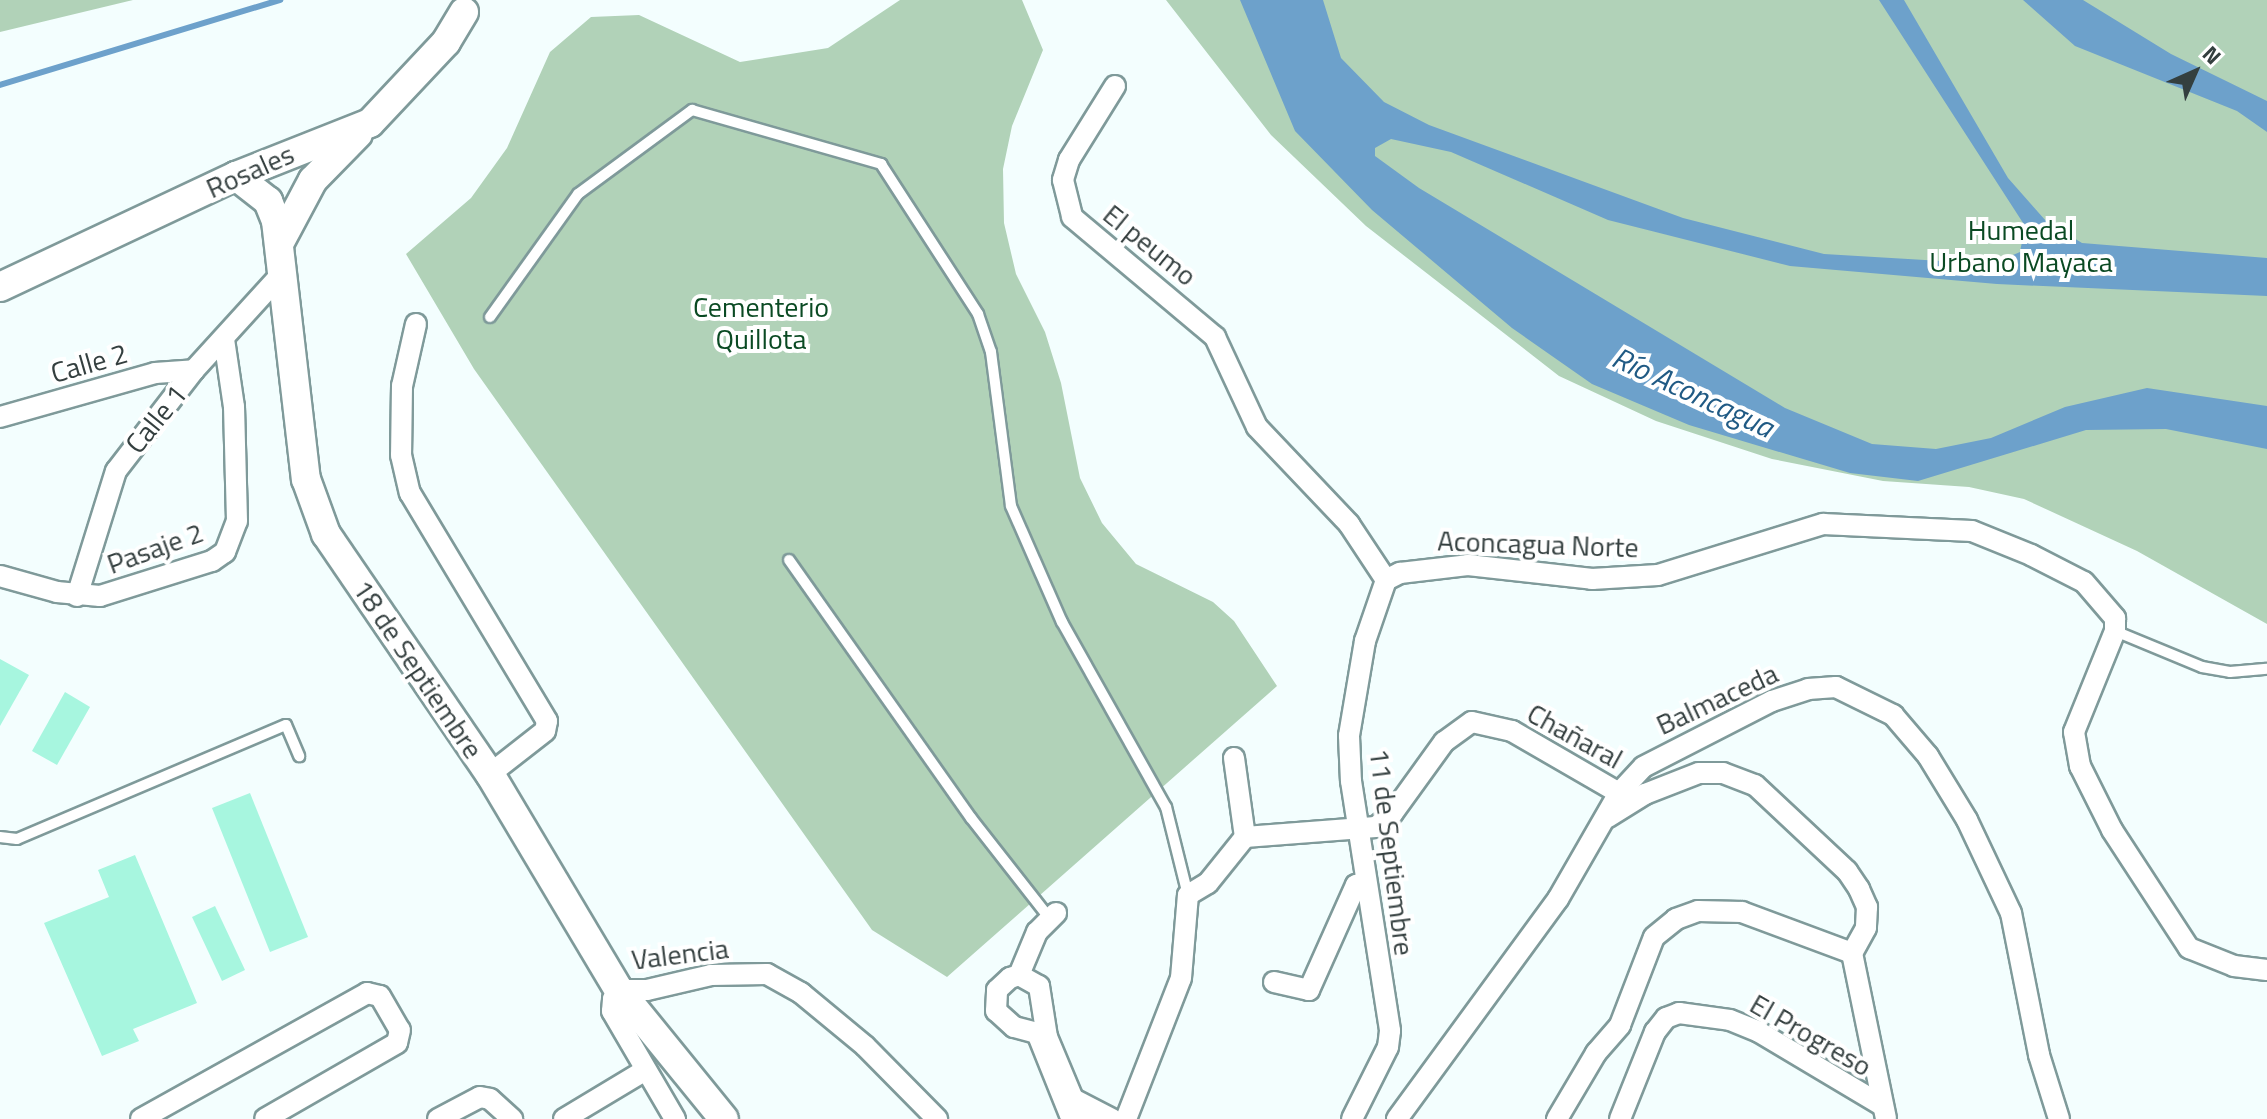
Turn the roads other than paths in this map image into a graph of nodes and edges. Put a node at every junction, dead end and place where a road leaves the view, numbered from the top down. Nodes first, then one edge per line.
1 (458, 6) edge
2 (1115, 86) dead end
3 (370, 123) junction
4 (236, 176) junction
5 (280, 242) junction
6 (285, 270) junction
7 (0, 287) edge
8 (490, 317) dead end
9 (416, 324) dead end
10 (224, 339) junction
11 (194, 370) junction
12 (0, 417) edge
13 (789, 560) dead end
14 (0, 576) edge
15 (1386, 580) junction
16 (77, 596) junction
17 (2115, 631) junction
18 (2267, 669) edge
19 (299, 756) dead end
20 (1234, 758) dead end
21 (490, 774) junction
22 (1619, 793) junction
23 (1605, 818) junction
24 (1361, 830) junction
25 (0, 837) edge
26 (1245, 837) junction
27 (1366, 882) junction
28 (1188, 895) junction
29 (1053, 916) joint
30 (1852, 953) junction
31 (2267, 970) edge
32 (1019, 975) junction
33 (1274, 982) dead end
34 (619, 990) junction
35 (644, 1071) junction
36 (1884, 1113) edge
37 (1070, 1117) edge
38 (141, 1119) edge
39 (265, 1119) edge
40 (438, 1119) edge
41 (512, 1119) edge
42 (564, 1119) edge
43 (675, 1119) edge
44 (724, 1119) edge
45 (937, 1119) edge
46 (1092, 1119) edge
47 (1112, 1119) edge
48 (1126, 1119) edge
49 (1352, 1119) edge
50 (1397, 1119) edge
51 (1557, 1119) edge
52 (1620, 1119) edge
53 (2059, 1119) edge

1 - 3 street, Rosales
2 - 15 street, El peumo
3 - 4 street, Rosales
3 - 5 street
4 - 5 street, 18 de Septiembre
4 - 7 street, Rosales
5 - 6 street, 18 de Septiembre
6 - 10 street, Calle 1
6 - 21 street, 18 de Septiembre
8 - 28 lane
9 - 21 street
10 - 11 street, Calle 1
10 - 16 street, Pasaje 2
11 - 12 street, Calle 2
11 - 16 street, Calle 1
13 - 29 lane
14 - 16 street, Pasaje 2
15 - 17 street, Aconcagua Norte
15 - 24 street, 11 de Septiembre
17 - 18 lane
17 - 31 street
19 - 25 lane
20 - 26 street
21 - 34 street, 18 de Septiembre
22 - 23 street, Balmaceda
22 - 24 street, Chañaral
22 - 53 street, Balmaceda
23 - 30 street
23 - 50 street, Balmaceda
24 - 26 street
24 - 27 street, 11 de Septiembre
26 - 28 street
27 - 33 street
27 - 49 street, 11 de Septiembre
28 - 48 street
29 - 32 street
30 - 36 street
30 - 51 street
32 - 37 street
32 - 47 street
34 - 35 street, Valencia
34 - 44 street, 18 de Septiembre
34 - 45 street, Valencia
35 - 42 street
35 - 43 street, Valencia
36 - 52 street, El Progreso
37 - 46 street
38 - 39 street
40 - 41 street

